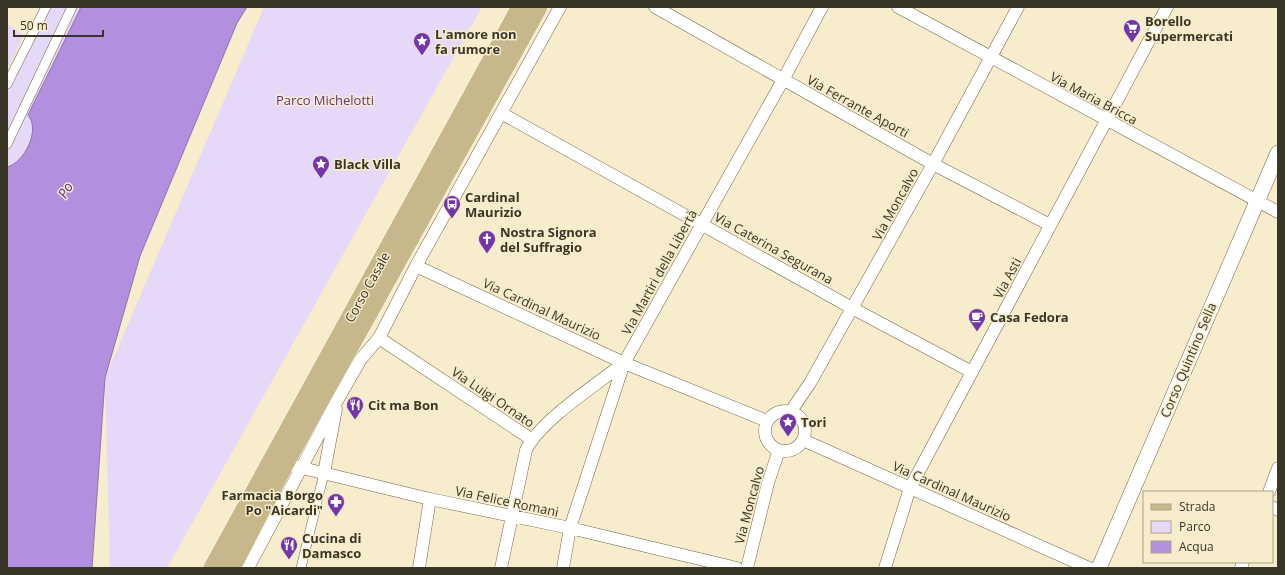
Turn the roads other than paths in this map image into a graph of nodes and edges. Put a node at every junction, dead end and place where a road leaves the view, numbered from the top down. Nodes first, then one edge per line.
1 (46, 7) edge
2 (72, 7) edge
3 (521, 7) edge
4 (538, 7) edge
5 (560, 7) edge
6 (655, 7) edge
7 (822, 7) edge
8 (898, 7) edge
9 (1018, 7) edge
10 (1167, 7) edge
11 (990, 57) junction
12 (783, 80) junction
13 (7, 84) edge
14 (501, 113) junction
15 (1107, 120) junction
16 (7, 144) edge
17 (1278, 153) edge
18 (934, 164) junction
19 (1257, 201) junction
20 (1278, 212) edge
21 (701, 224) junction
22 (1050, 225) junction
23 (416, 266) junction
24 (852, 308) junction
25 (379, 338) junction
26 (342, 361) junction
27 (624, 363) junction
28 (972, 372) junction
29 (338, 399) junction
30 (791, 411) junction
31 (767, 421) junction
32 (531, 439) junction
33 (803, 440) junction
34 (779, 450) junction
35 (286, 464) junction
36 (1278, 468) edge
37 (324, 473) junction
38 (910, 488) junction
39 (1269, 491) edge
40 (430, 499) junction
41 (511, 516) junction
42 (570, 528) junction
43 (212, 568) edge
44 (231, 568) edge
45 (248, 568) edge
46 (302, 568) edge
47 (419, 568) edge
48 (501, 568) edge
49 (563, 568) edge
50 (737, 568) edge
51 (747, 568) edge
52 (885, 568) edge
53 (1089, 568) edge
54 (1099, 568) edge

1 - 13 street
2 - 16 street
3 - 35 main road, Corso Casale
4 - 26 main road, Corso Casale
5 - 14 street, Corso Casale
6 - 12 street, Via Ferrante Aporti
7 - 12 street, Via Martiri della Libertà
8 - 11 street, Via Maria Bricca
9 - 11 street, Via Moncalvo
10 - 15 street, Via Asti
11 - 15 street, Via Maria Bricca
11 - 18 street, Via Moncalvo
12 - 18 street, Via Ferrante Aporti
12 - 21 street, Via Martiri della Libertà
14 - 21 street, Via Caterina Segurana
14 - 23 street, Corso Casale
15 - 19 street, Via Maria Bricca
15 - 22 street, Via Asti
17 - 19 street, Corso Quintino Sella
18 - 22 street, Via Ferrante Aporti
18 - 24 street, Via Moncalvo
19 - 20 street, Via Maria Bricca
19 - 54 street, Corso Quintino Sella
21 - 24 street, Via Caterina Segurana
21 - 27 street, Via Martiri della Libertà
22 - 28 street, Via Asti
23 - 25 street, Corso Casale
23 - 27 street, Via Cardinal Maurizio
24 - 28 street, Via Caterina Segurana
24 - 30 street, Via Moncalvo
25 - 26 street
25 - 29 street, Corso Casale
25 - 32 street, Via Luigi Ornato
26 - 35 main road, Corso Casale
27 - 31 street, Via Cardinal Maurizio
27 - 32 street, Via Luigi Ornato
27 - 42 street, Via Martiri della Libertà
28 - 38 street, Via Asti
29 - 35 street, Corso Casale
29 - 37 street, Corso Casale
30 - 31 street
30 - 33 street
31 - 34 street
32 - 41 street
33 - 34 street
33 - 38 street, Via Cardinal Maurizio
34 - 51 street, Via Moncalvo
35 - 37 street, Via Felice Romani
35 - 43 main road, Corso Casale
35 - 44 main road, Corso Casale
35 - 45 street, Corso Casale
36 - 39 street
37 - 40 street, Via Felice Romani
37 - 46 street
38 - 52 street, Via Asti
38 - 53 street, Via Cardinal Maurizio
40 - 41 street, Via Felice Romani
40 - 47 street
41 - 42 street, Via Felice Romani
41 - 48 street
42 - 49 street, Via Martiri della Libertà
42 - 50 street, Via Felice Romani

